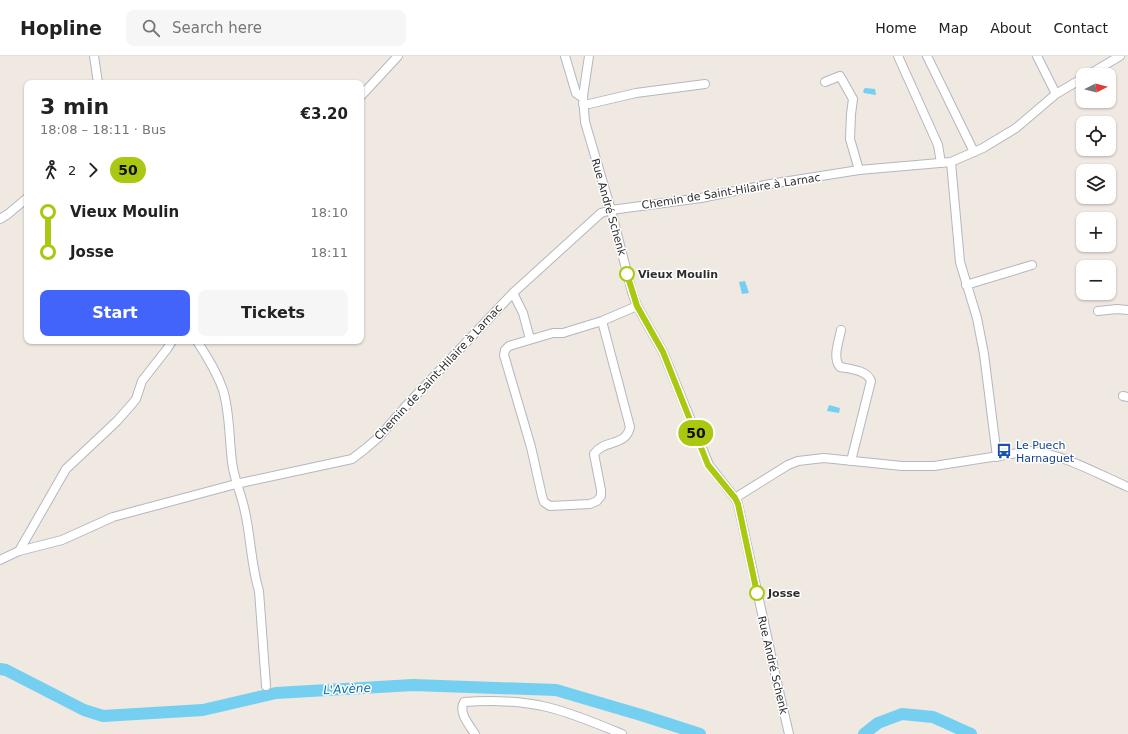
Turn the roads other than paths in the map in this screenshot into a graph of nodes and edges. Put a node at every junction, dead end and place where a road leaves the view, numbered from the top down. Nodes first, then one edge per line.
1 (94, 56) edge
2 (398, 56) edge
3 (565, 56) edge
4 (589, 56) edge
5 (898, 56) edge
6 (928, 56) edge
7 (1037, 56) edge
8 (1120, 56) edge
9 (1100, 68) edge
10 (98, 80) edge
11 (825, 82) dead end
12 (1076, 82) edge
13 (705, 84) dead end
14 (364, 93) edge
15 (1056, 94) junction
16 (583, 100) junction
17 (974, 152) junction
18 (951, 162) junction
19 (941, 163) junction
20 (859, 170) junction
21 (24, 201) edge
22 (611, 210) junction
23 (0, 219) edge
24 (1032, 265) dead end
25 (966, 285) junction
26 (513, 293) junction
27 (637, 306) junction
28 (1128, 310) edge
29 (1098, 311) dead end
30 (602, 321) junction
31 (841, 330) dead end
32 (530, 339) junction
33 (170, 344) edge
34 (199, 344) edge
35 (997, 457) junction
36 (851, 461) junction
37 (236, 484) junction
38 (1128, 487) edge
39 (735, 498) junction
40 (19, 550) junction
41 (0, 560) edge
42 (266, 686) dead end
43 (475, 734) edge
44 (622, 734) edge
45 (790, 734) edge

1 - 10 street
2 - 14 street
3 - 16 street
4 - 16 street, Rue André Schenk
5 - 19 street
6 - 17 street
7 - 15 street
8 - 9 street
11 - 20 street
12 - 15 street, Chemin de Saint-Hilaire à Larnac
13 - 16 street
15 - 17 street, Chemin de Saint-Hilaire à Larnac
16 - 22 street, Rue André Schenk
17 - 18 street, Chemin de Saint-Hilaire à Larnac
18 - 19 street, Chemin de Saint-Hilaire à Larnac
18 - 25 street
19 - 20 street, Chemin de Saint-Hilaire à Larnac
20 - 22 street, Chemin de Saint-Hilaire à Larnac
21 - 23 street
22 - 26 street, Chemin de Saint-Hilaire à Larnac
22 - 27 street, Rue André Schenk
24 - 25 street
25 - 35 street
26 - 32 street
26 - 37 street, Chemin de Saint-Hilaire à Larnac
27 - 30 street
27 - 39 street, Rue André Schenk
28 - 29 street
30 - 32 street
30 - 32 street
31 - 36 street
33 - 40 street
34 - 37 street
35 - 36 street
35 - 38 street
36 - 39 street
37 - 40 street, Chemin de Saint-Hilaire à Larnac
37 - 42 street
39 - 45 street, Rue André Schenk
40 - 41 street, Chemin de Saint-Hilaire à Larnac
43 - 44 street

